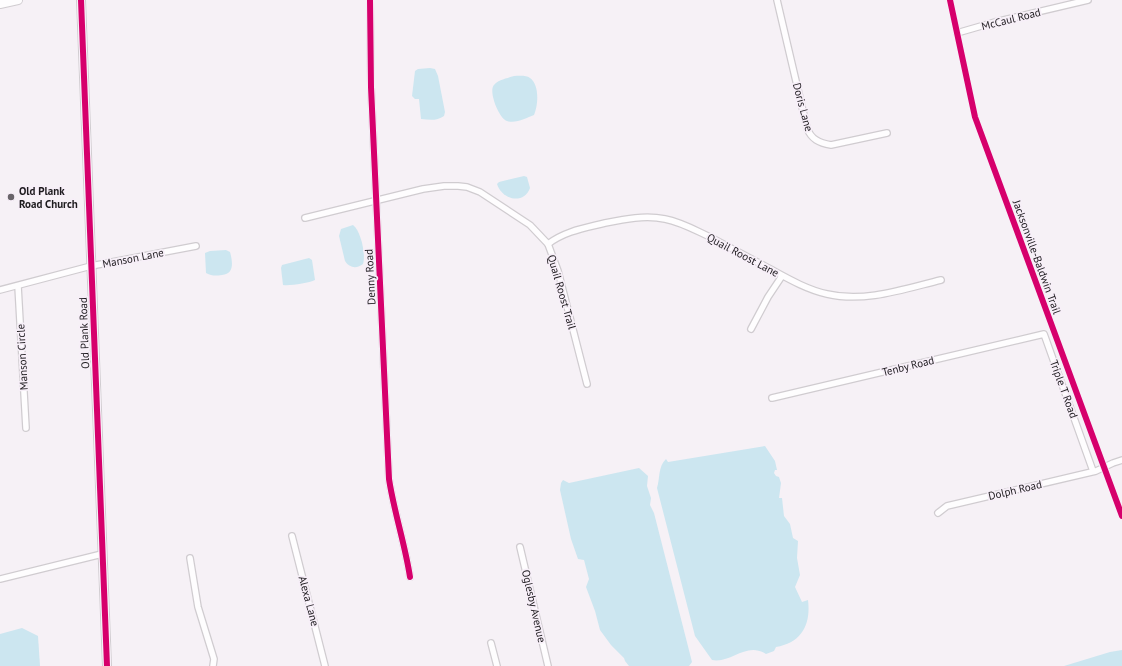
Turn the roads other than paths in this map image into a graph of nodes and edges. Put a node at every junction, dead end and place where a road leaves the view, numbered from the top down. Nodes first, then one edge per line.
1 (18, 0) edge
2 (81, 0) edge
3 (370, 0) edge
4 (777, 0) edge
5 (1088, 0) edge
6 (0, 4) edge
7 (957, 33) dead end
8 (887, 133) dead end
9 (376, 200) junction
10 (305, 218) dead end
11 (548, 244) junction
12 (196, 246) dead end
13 (91, 266) junction
14 (782, 276) junction
15 (941, 280) dead end
16 (18, 286) junction
17 (0, 290) edge
18 (751, 329) dead end
19 (1044, 334) joint
20 (587, 384) dead end
21 (772, 398) dead end
22 (26, 428) dead end
23 (1122, 460) edge
24 (1093, 471) junction
25 (938, 513) dead end
26 (292, 536) dead end
27 (520, 547) dead end
28 (102, 554) junction
29 (190, 558) dead end
30 (410, 577) dead end
31 (0, 579) edge
32 (491, 643) dead end
33 (107, 666) edge
34 (213, 666) edge
35 (325, 666) edge
36 (497, 666) edge
37 (548, 666) edge

1 - 6 street
2 - 13 street, Old Plank Road
3 - 9 street, Denny Road
4 - 8 street, Doris Lane
5 - 7 street, McCaul Road
9 - 10 street
9 - 11 street, Quail Roost Trail
9 - 30 street, Denny Road
11 - 14 street, Quail Roost Lane
11 - 20 street, Quail Roost Trail
12 - 13 street, Manson Lane
13 - 16 street, Manson Lane
13 - 28 street, Old Plank Road
14 - 15 street, Quail Roost Lane
14 - 18 street
16 - 17 street, Manson Lane
16 - 22 street, Manson Circle
19 - 21 street, Tenby Road
19 - 24 street, Triple T Road
23 - 24 street, Dolph Road
24 - 25 street, Dolph Road
26 - 35 street, Alexa Lane
27 - 37 street, Oglesby Avenue
28 - 31 street
28 - 33 street, Old Plank Road
29 - 34 street
32 - 36 street

